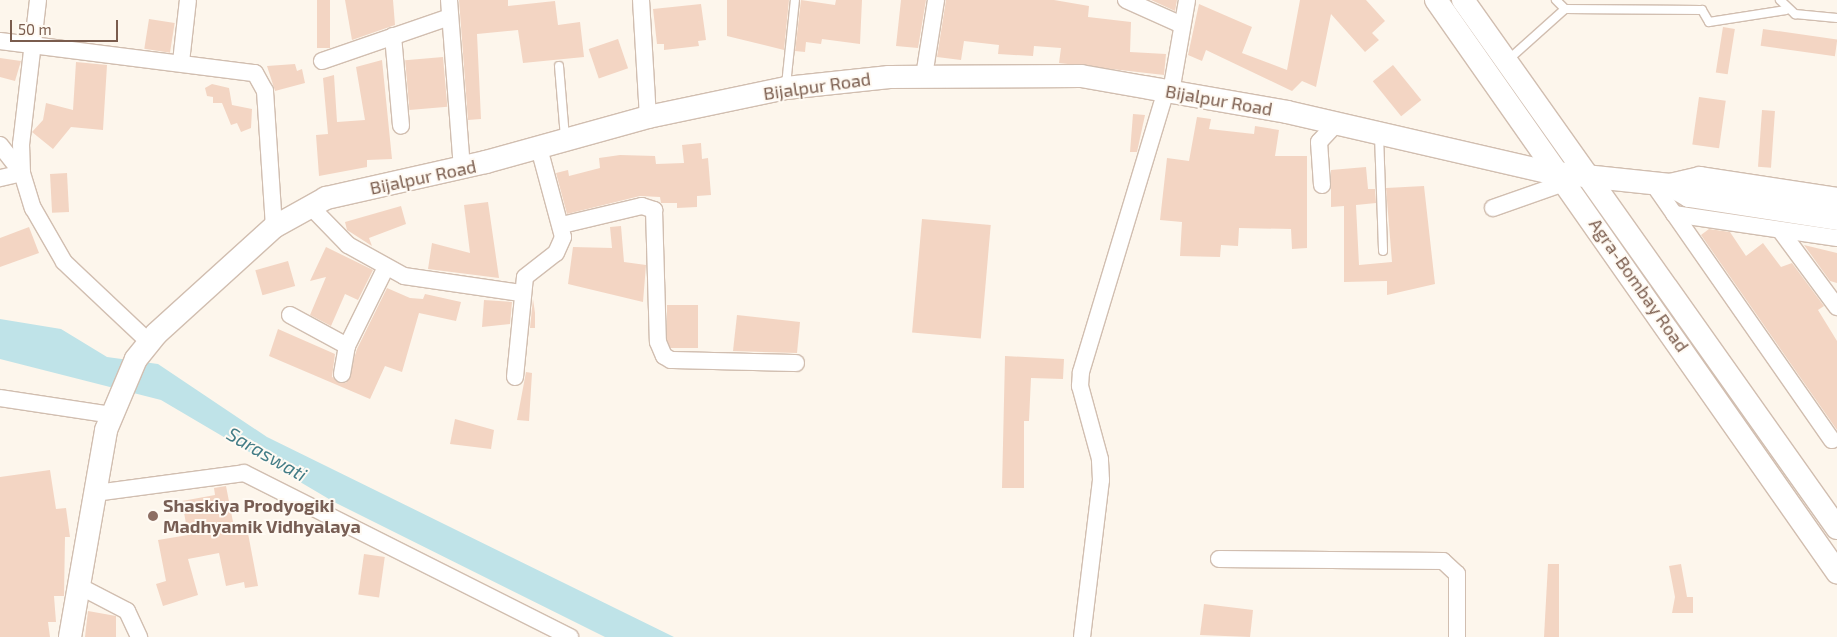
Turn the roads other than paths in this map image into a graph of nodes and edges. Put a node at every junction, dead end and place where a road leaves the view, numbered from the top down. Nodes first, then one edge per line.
1 (38, 0) edge
2 (188, 0) edge
3 (449, 0) edge
4 (641, 0) edge
5 (795, 0) edge
6 (936, 0) edge
7 (1126, 0) edge
8 (1187, 0) edge
9 (1436, 0) edge
10 (1463, 0) edge
11 (1556, 0) edge
12 (1702, 0) edge
13 (1780, 0) edge
14 (1564, 9) junction
15 (1702, 10) junction
16 (1786, 10) junction
17 (450, 17) junction
18 (1837, 18) edge
19 (1182, 26) junction
20 (393, 36) junction
21 (0, 41) edge
22 (33, 45) junction
23 (322, 61) dead end
24 (1507, 61) junction
25 (181, 62) junction
26 (559, 66) dead end
27 (924, 76) junction
28 (786, 88) junction
29 (1168, 91) junction
30 (648, 117) junction
31 (1336, 124) junction
32 (401, 126) dead end
33 (1379, 134) junction
34 (565, 140) junction
35 (0, 145) edge
36 (539, 148) junction
37 (462, 168) junction
38 (22, 173) junction
39 (0, 178) edge
40 (1564, 178) junction
41 (1592, 178) junction
42 (1322, 185) dead end
43 (1662, 185) junction
44 (1837, 199) edge
45 (309, 205) junction
46 (1493, 208) dead end
47 (1674, 214) junction
48 (1837, 219) edge
49 (562, 225) junction
50 (274, 227) junction
51 (1780, 230) junction
52 (1837, 238) edge
53 (1383, 251) dead end
54 (386, 267) junction
55 (521, 293) junction
56 (1837, 307) edge
57 (290, 315) dead end
58 (347, 346) junction
59 (142, 351) junction
60 (796, 363) dead end
61 (342, 374) dead end
62 (515, 378) dead end
63 (0, 398) edge
64 (114, 409) junction
65 (1832, 440) dead end
66 (95, 493) junction
67 (1837, 528) edge
68 (1220, 559) dead end
69 (1837, 572) edge
70 (79, 586) junction
71 (70, 637) edge
72 (139, 637) edge
73 (570, 637) edge
74 (1082, 637) edge
75 (1457, 637) edge

1 - 22 street
2 - 25 street
3 - 17 street
4 - 30 street
5 - 28 lane
6 - 27 street
7 - 19 street
8 - 19 street
9 - 40 main road, Agra-Bombay Road
10 - 24 main road, Agra-Bombay Road
11 - 14 lane
12 - 15 lane
13 - 16 lane
14 - 15 lane
14 - 24 lane
15 - 16 lane
16 - 18 lane
17 - 20 street
17 - 37 street
19 - 29 street
20 - 23 street
20 - 32 street
21 - 22 street
22 - 25 street
22 - 38 street
24 - 41 main road, Agra-Bombay Road
25 - 50 street
26 - 34 lane
27 - 28 main road, Bijalpur Road
27 - 29 main road, Bijalpur Road
28 - 30 main road, Bijalpur Road
29 - 31 main road, Bijalpur Road
29 - 74 street
30 - 34 main road, Bijalpur Road
31 - 33 main road, Bijalpur Road
31 - 42 street
33 - 40 main road, Bijalpur Road
33 - 53 lane
34 - 36 main road, Bijalpur Road
35 - 38 street
36 - 37 main road, Bijalpur Road
36 - 49 street
37 - 45 main road, Bijalpur Road
38 - 39 street
38 - 59 street
40 - 41 main road, Bijalpur Road
40 - 46 street
40 - 69 main road, Agra-Bombay Road
41 - 43 main road, Bijalpur Road
41 - 67 main road, Agra-Bombay Road
43 - 44 main road
43 - 47 street
43 - 48 main road
45 - 50 main road, Bijalpur Road
45 - 54 street
47 - 51 street
47 - 65 street
49 - 55 street
49 - 60 street
50 - 59 main road, Bijalpur Road
51 - 52 street
51 - 56 street
54 - 55 street
54 - 58 street
55 - 62 street
57 - 58 street
58 - 61 street
59 - 64 main road
63 - 64 street
64 - 66 main road
66 - 70 main road
66 - 73 street
68 - 75 street
70 - 71 main road
70 - 72 street

